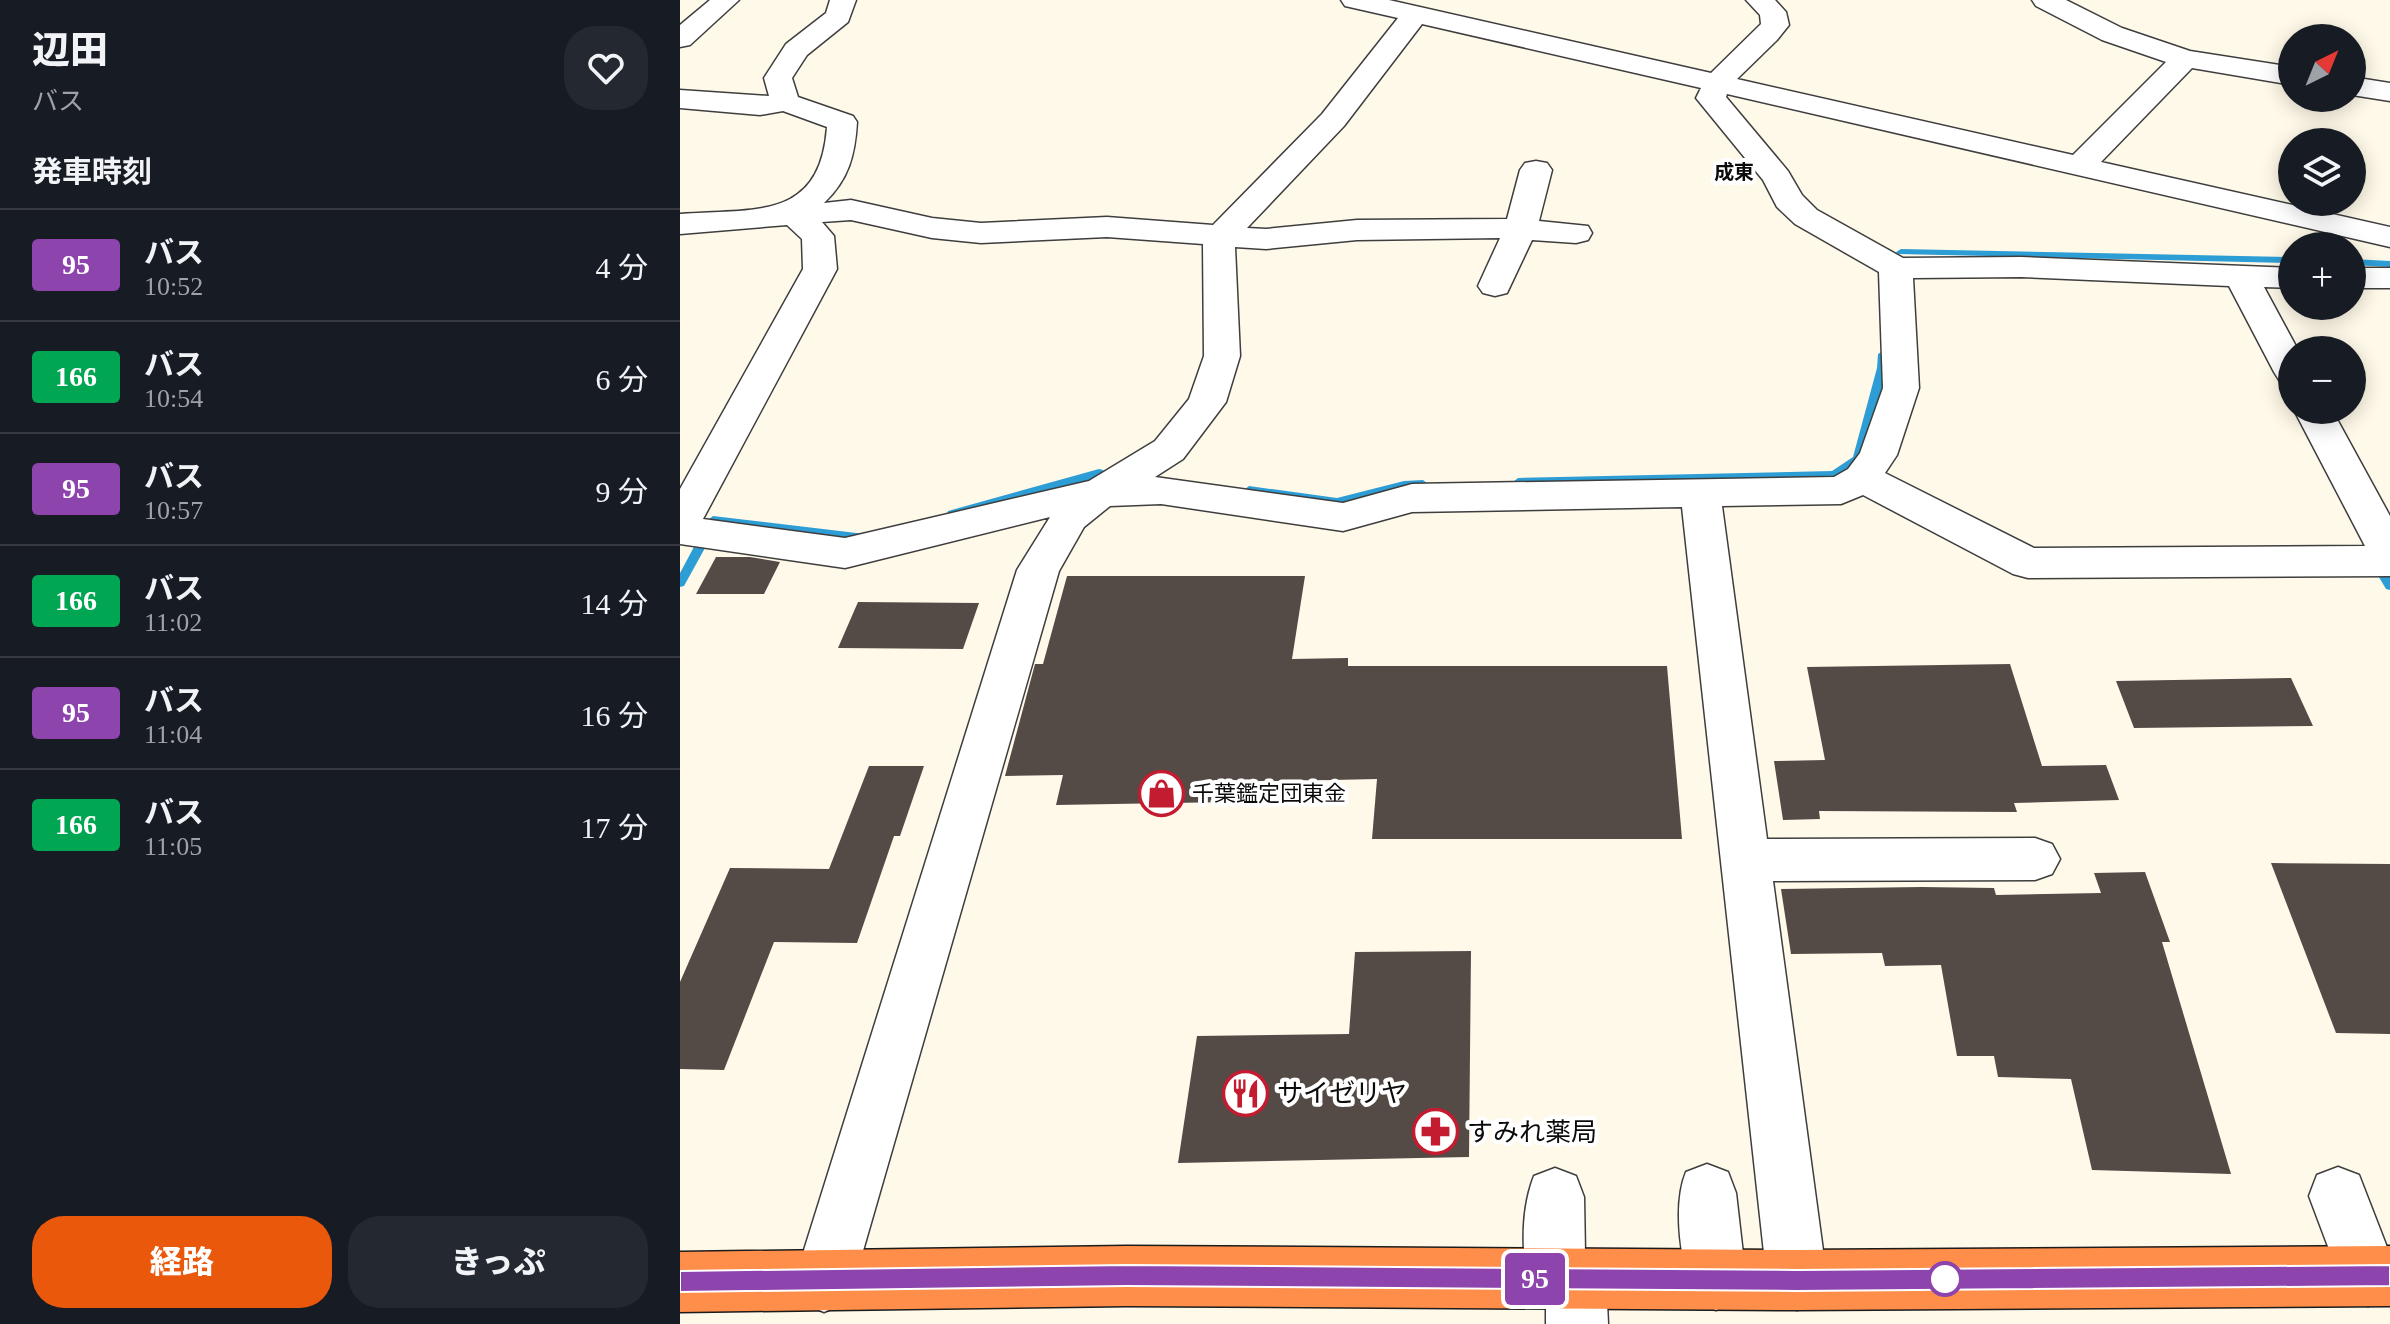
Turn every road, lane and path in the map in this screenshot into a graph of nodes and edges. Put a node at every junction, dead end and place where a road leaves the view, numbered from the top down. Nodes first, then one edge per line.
1 (726, 0) edge
2 (843, 0) edge
3 (1354, 0) edge
4 (1759, 0) edge
5 (2045, 0) edge
6 (1400, 8) edge
7 (691, 19) edge
8 (680, 39) edge
9 (2185, 59) junction
10 (2278, 74) edge
11 (1714, 85) junction
12 (2366, 88) edge
13 (2390, 92) edge
14 (680, 99) edge
15 (785, 102) junction
16 (2079, 167) junction
17 (1536, 170) dead end
18 (793, 213) junction
19 (680, 224) edge
20 (1520, 230) junction
21 (1576, 233) dead end
22 (1220, 237) junction
23 (2390, 237) edge
24 (1896, 268) junction
25 (2242, 278) junction
26 (2278, 278) edge
27 (2366, 278) edge
28 (2390, 278) edge
29 (1495, 286) dead end
30 (2278, 346) edge
31 (2320, 424) edge
32 (1862, 478) junction
33 (1700, 492) junction
34 (1100, 493) junction
35 (680, 528) edge
36 (2390, 554) edge
37 (2390, 561) edge
38 (2035, 859) dead end
39 (1744, 860) junction
40 (1707, 1193) dead end
41 (2338, 1196) dead end
42 (1555, 1197) dead end
43 (2379, 1276) edge
44 (1716, 1280) junction
45 (1797, 1280) junction
46 (680, 1282) edge
47 (824, 1282) junction
48 (1570, 1294) edge

1 - 7 street
2 - 15 street
3 - 6 street
4 - 11 street
5 - 9 street
6 - 11 street
6 - 22 street
7 - 8 street
9 - 10 street
9 - 16 street
11 - 16 street
11 - 24 street
12 - 13 street
14 - 15 street
15 - 18 street
16 - 23 street
17 - 20 street
18 - 19 street
18 - 22 street
18 - 35 street
20 - 21 street
20 - 22 street
20 - 29 street
22 - 34 street
24 - 25 street
24 - 32 street
25 - 26 street
25 - 30 street
27 - 28 street
31 - 36 street
32 - 33 street
32 - 37 street
33 - 34 street
33 - 39 street
34 - 35 street
34 - 47 street
38 - 39 street
39 - 45 street
40 - 44 street
41 - 43 street
42 - 48 street
43 - 45 highway
44 - 45 highway
44 - 48 highway
46 - 47 highway
47 - 48 highway

